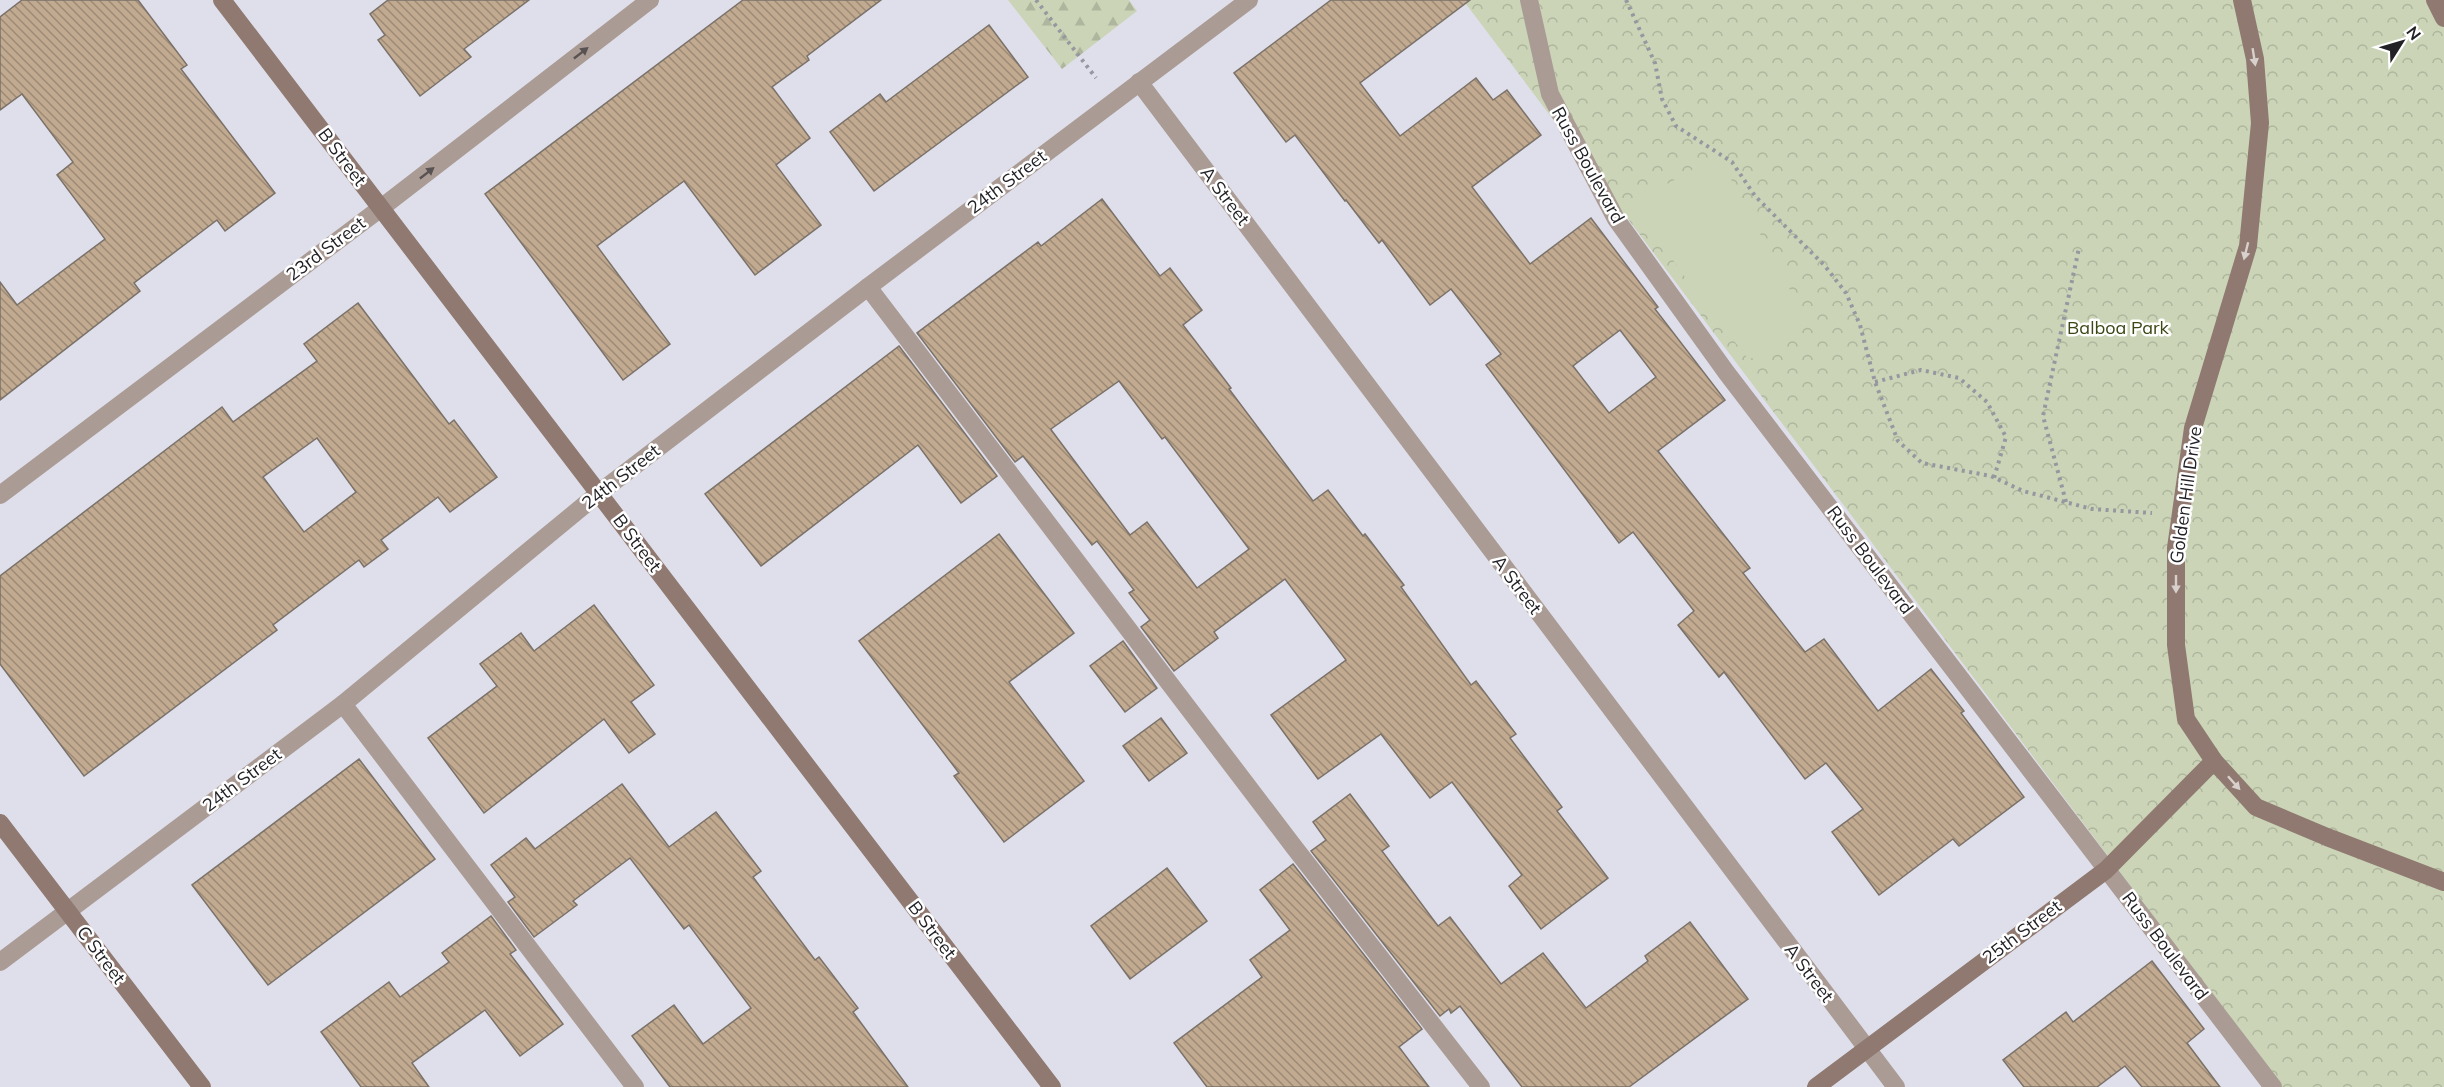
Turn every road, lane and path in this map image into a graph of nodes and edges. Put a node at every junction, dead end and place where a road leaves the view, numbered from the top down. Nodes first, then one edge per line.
1 (222, 0) edge
2 (650, 0) edge
3 (1036, 0) edge
4 (1249, 0) edge
5 (1529, 0) edge
6 (1626, 0) edge
7 (2242, 0) edge
8 (2435, 0) edge
9 (2444, 18) edge
10 (1139, 82) junction
11 (1114, 102) junction
12 (381, 208) junction
13 (2079, 248) dead end
14 (868, 287) junction
15 (1875, 382) junction
16 (1994, 478) junction
17 (599, 493) junction
18 (0, 495) edge
19 (2066, 502) junction
20 (2181, 514) junction
21 (344, 704) junction
22 (2214, 761) junction
23 (0, 823) edge
24 (2106, 870) junction
25 (2444, 882) edge
26 (68, 911) junction
27 (0, 962) edge
28 (1866, 1049) junction
29 (202, 1087) edge
30 (635, 1087) edge
31 (1052, 1087) edge
32 (1481, 1087) edge
33 (1816, 1087) edge
34 (1896, 1087) edge
35 (2272, 1087) edge

1 - 12 street, B Street
12 -> 2 street, 23rd Street
3 - 11 path
4 - 10 street, 24th Street
5 - 24 street, Russ Boulevard
6 - 15 path
7 -> 20 street, Golden Hill Drive
8 - 9 street
10 - 11 street, 24th Street
10 - 28 street, A Street
11 - 14 street, 24th Street
12 - 17 street, B Street
12 - 18 street, 23rd Street
13 - 19 path
14 - 17 street, 24th Street
14 - 32 street
15 - 16 path
15 - 16 path
16 - 19 path
17 - 21 street, 24th Street
17 - 31 street, B Street
19 - 20 path
20 -> 22 street, Golden Hill Drive
21 - 26 street, 24th Street
21 - 30 street
22 - 24 street, 25th Street
22 -> 25 street, Golden Hill Drive
23 - 26 street, C Street
24 - 28 street, 25th Street
24 - 35 street, Russ Boulevard
26 - 27 street, 24th Street
26 - 29 street, C Street
28 - 33 street, 25th Street
28 - 34 street, A Street

